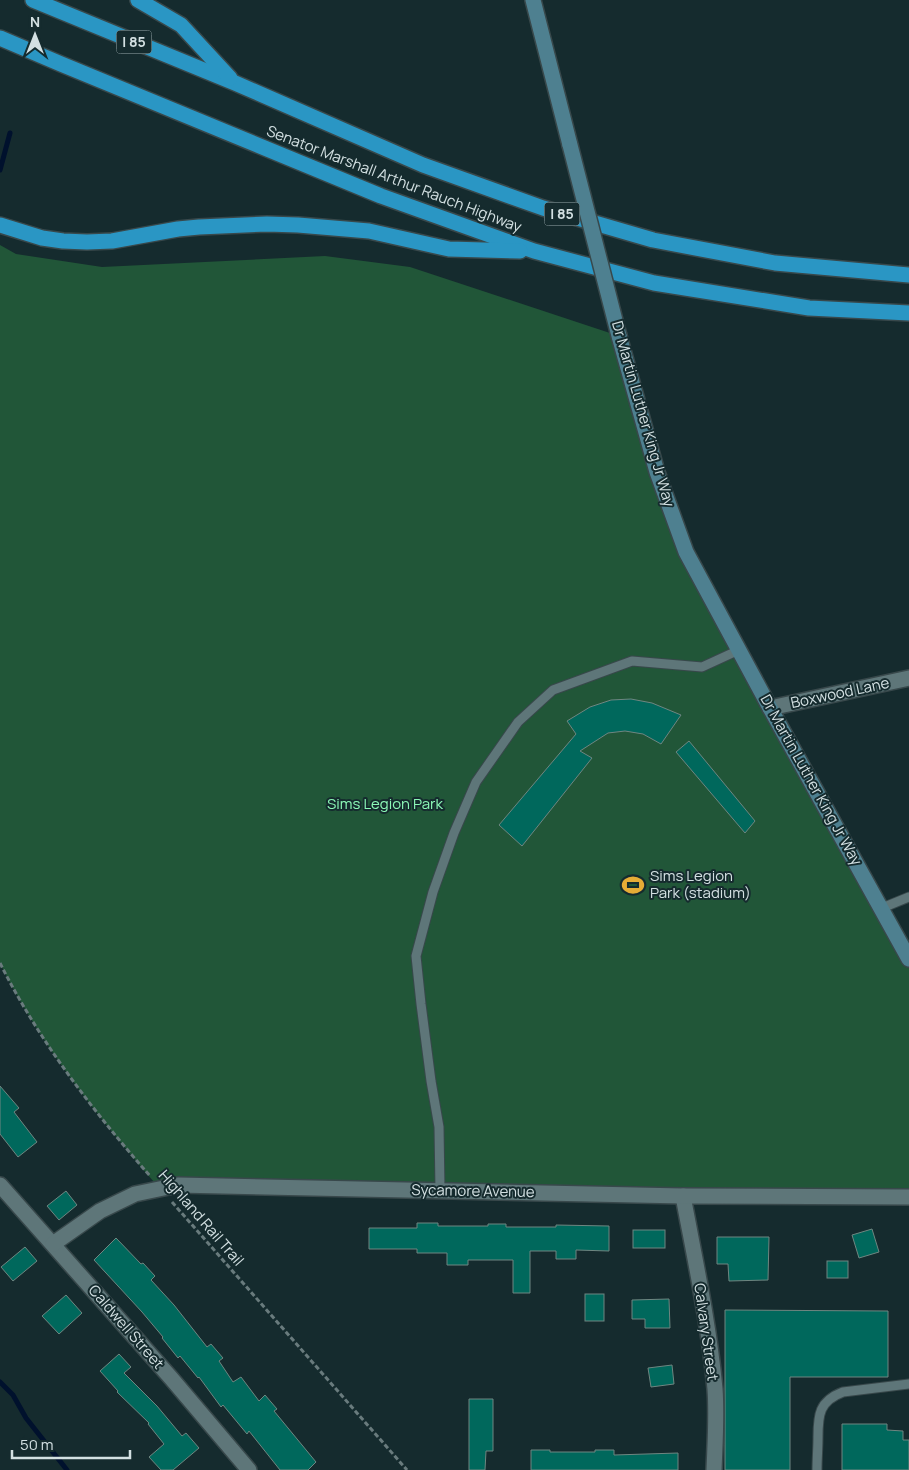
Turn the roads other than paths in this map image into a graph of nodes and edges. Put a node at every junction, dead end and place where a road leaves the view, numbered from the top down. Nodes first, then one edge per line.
1 (33, 0) edge
2 (138, 0) edge
3 (533, 0) edge
4 (0, 38) edge
5 (235, 83) junction
6 (0, 225) edge
7 (534, 251) junction
8 (909, 275) edge
9 (909, 313) edge
10 (739, 650) junction
11 (909, 678) edge
12 (770, 708) junction
13 (909, 897) edge
14 (882, 908) junction
15 (909, 959) edge
16 (0, 1185) edge
17 (440, 1190) junction
18 (683, 1196) junction
19 (909, 1196) edge
20 (53, 1244) junction
21 (909, 1384) edge
22 (249, 1470) edge
23 (714, 1470) edge
24 (817, 1470) edge

1 - 5 highway, Senator Marshall Arthur Rauch Highway / I 85
2 - 5 highway
3 - 10 main road, Dr Martin Luther King Jr Way, bridge
4 - 7 highway, Senator Marshall Arthur Rauch Highway
5 - 8 highway, Senator Marshall Arthur Rauch Highway / I 85
6 - 7 highway
7 - 9 highway, Senator Marshall Arthur Rauch Highway
10 - 12 main road, Dr Martin Luther King Jr Way
10 - 17 lane
11 - 12 street, Boxwood Lane
12 - 14 main road, Dr Martin Luther King Jr Way
13 - 14 lane
14 - 15 main road, Dr Martin Luther King Jr Way
16 - 20 street, Caldwell Street
17 - 18 street, Sycamore Avenue
17 - 20 street, Sycamore Avenue
18 - 19 street, Sycamore Avenue
18 - 23 street, Calvary Street
20 - 22 street, Caldwell Street
21 - 24 lane

